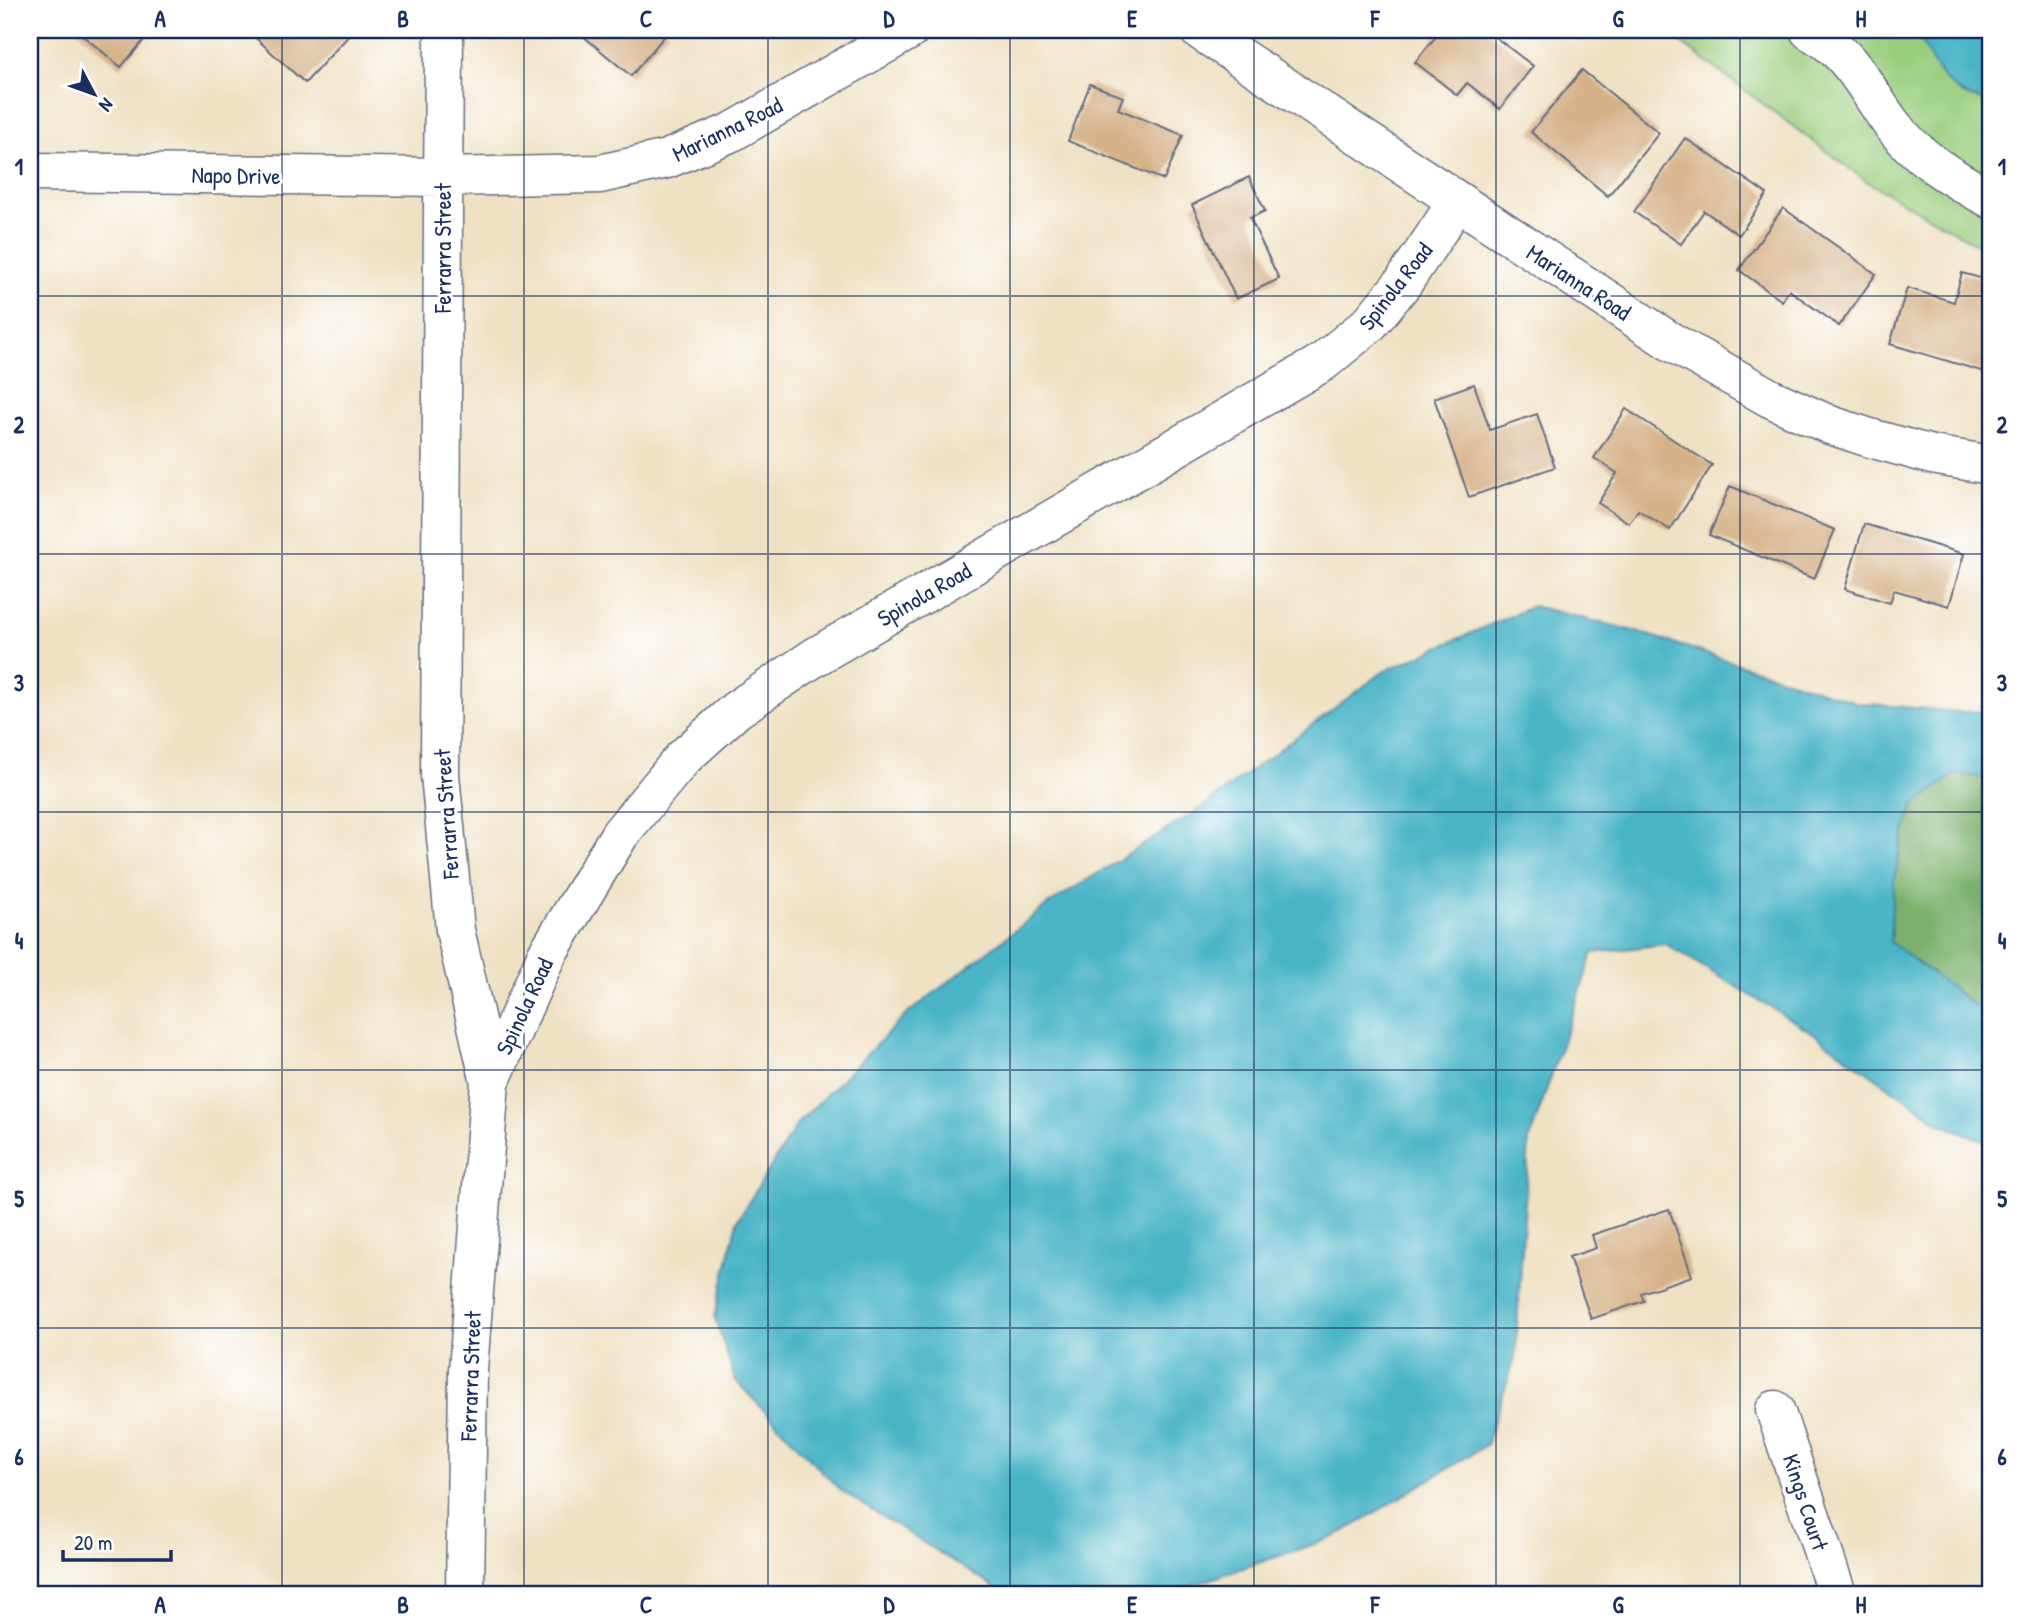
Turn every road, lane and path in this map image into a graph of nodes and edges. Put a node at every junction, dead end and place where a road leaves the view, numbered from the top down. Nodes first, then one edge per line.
1 (444, 30) edge
2 (910, 30) edge
3 (1199, 30) edge
4 (1809, 30) edge
5 (30, 172) edge
6 (443, 177) junction
7 (1991, 199) edge
8 (1457, 202) junction
9 (1991, 465) edge
10 (489, 1082) junction
11 (1775, 1410) dead end
12 (465, 1594) edge
13 (1837, 1594) edge

1 - 6 street, Ferrarra Street
2 - 6 street, Marianna Road
3 - 8 street, Marianna Road
4 - 7 street
5 - 6 street, Napo Drive
6 - 10 street, Ferrarra Street
8 - 9 street, Marianna Road
8 - 10 street, Spinola Road
10 - 12 street, Ferrarra Street
11 - 13 street, Kings Court

